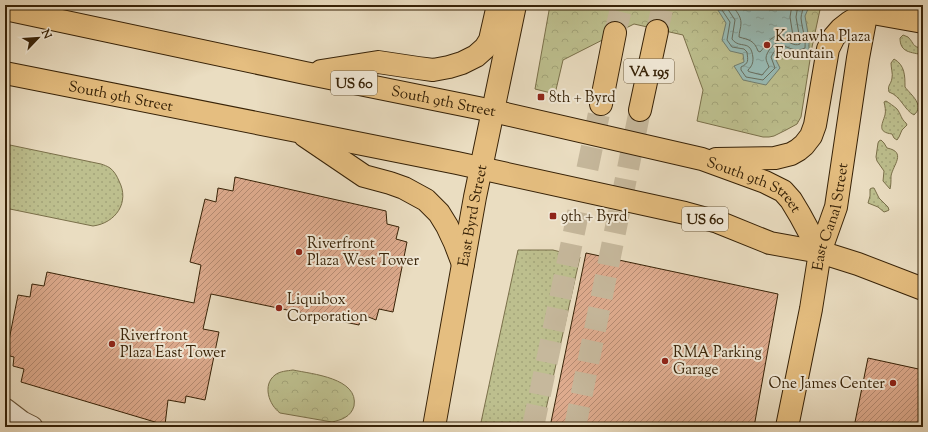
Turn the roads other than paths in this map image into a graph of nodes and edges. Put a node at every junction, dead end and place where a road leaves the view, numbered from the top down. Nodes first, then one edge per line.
1 (498, 5) edge
2 (515, 5) edge
3 (867, 8) edge
4 (5, 9) edge
5 (923, 22) edge
6 (657, 31) tunnel mouth
7 (615, 33) tunnel mouth
8 (305, 73) junction
9 (5, 74) edge
10 (601, 104) tunnel mouth
11 (640, 110) tunnel mouth
12 (493, 111) junction
13 (298, 131) junction
14 (702, 159) junction
15 (481, 168) junction
16 (820, 252) junction
17 (463, 264) junction
18 (923, 289) edge
19 (5, 409) edge
20 (24, 425) edge
21 (434, 427) edge
22 (787, 427) edge

1 - 8 main road
2 - 12 main road, East Byrd Street
3 - 5 main road
3 - 14 main road, US 60
3 - 16 main road, East Canal Street
4 - 8 main road, South 9th Street / US 60
6 - 11 main road, VA 195
7 - 10 main road, VA 195
8 - 12 main road, South 9th Street / US 60
9 - 13 main road, South 9th Street / US 60
12 - 14 main road, South 9th Street / US 60
12 - 15 main road, East Byrd Street
13 - 15 main road, South 9th Street / US 60
13 - 17 main road
14 - 16 main road, South 9th Street
15 - 16 main road, South 9th Street / US 60
15 - 17 main road, East Byrd Street
16 - 18 main road, South 9th Street / US 60
16 - 22 main road, East Canal Street
17 - 21 main road, East Byrd Street
19 - 20 street

